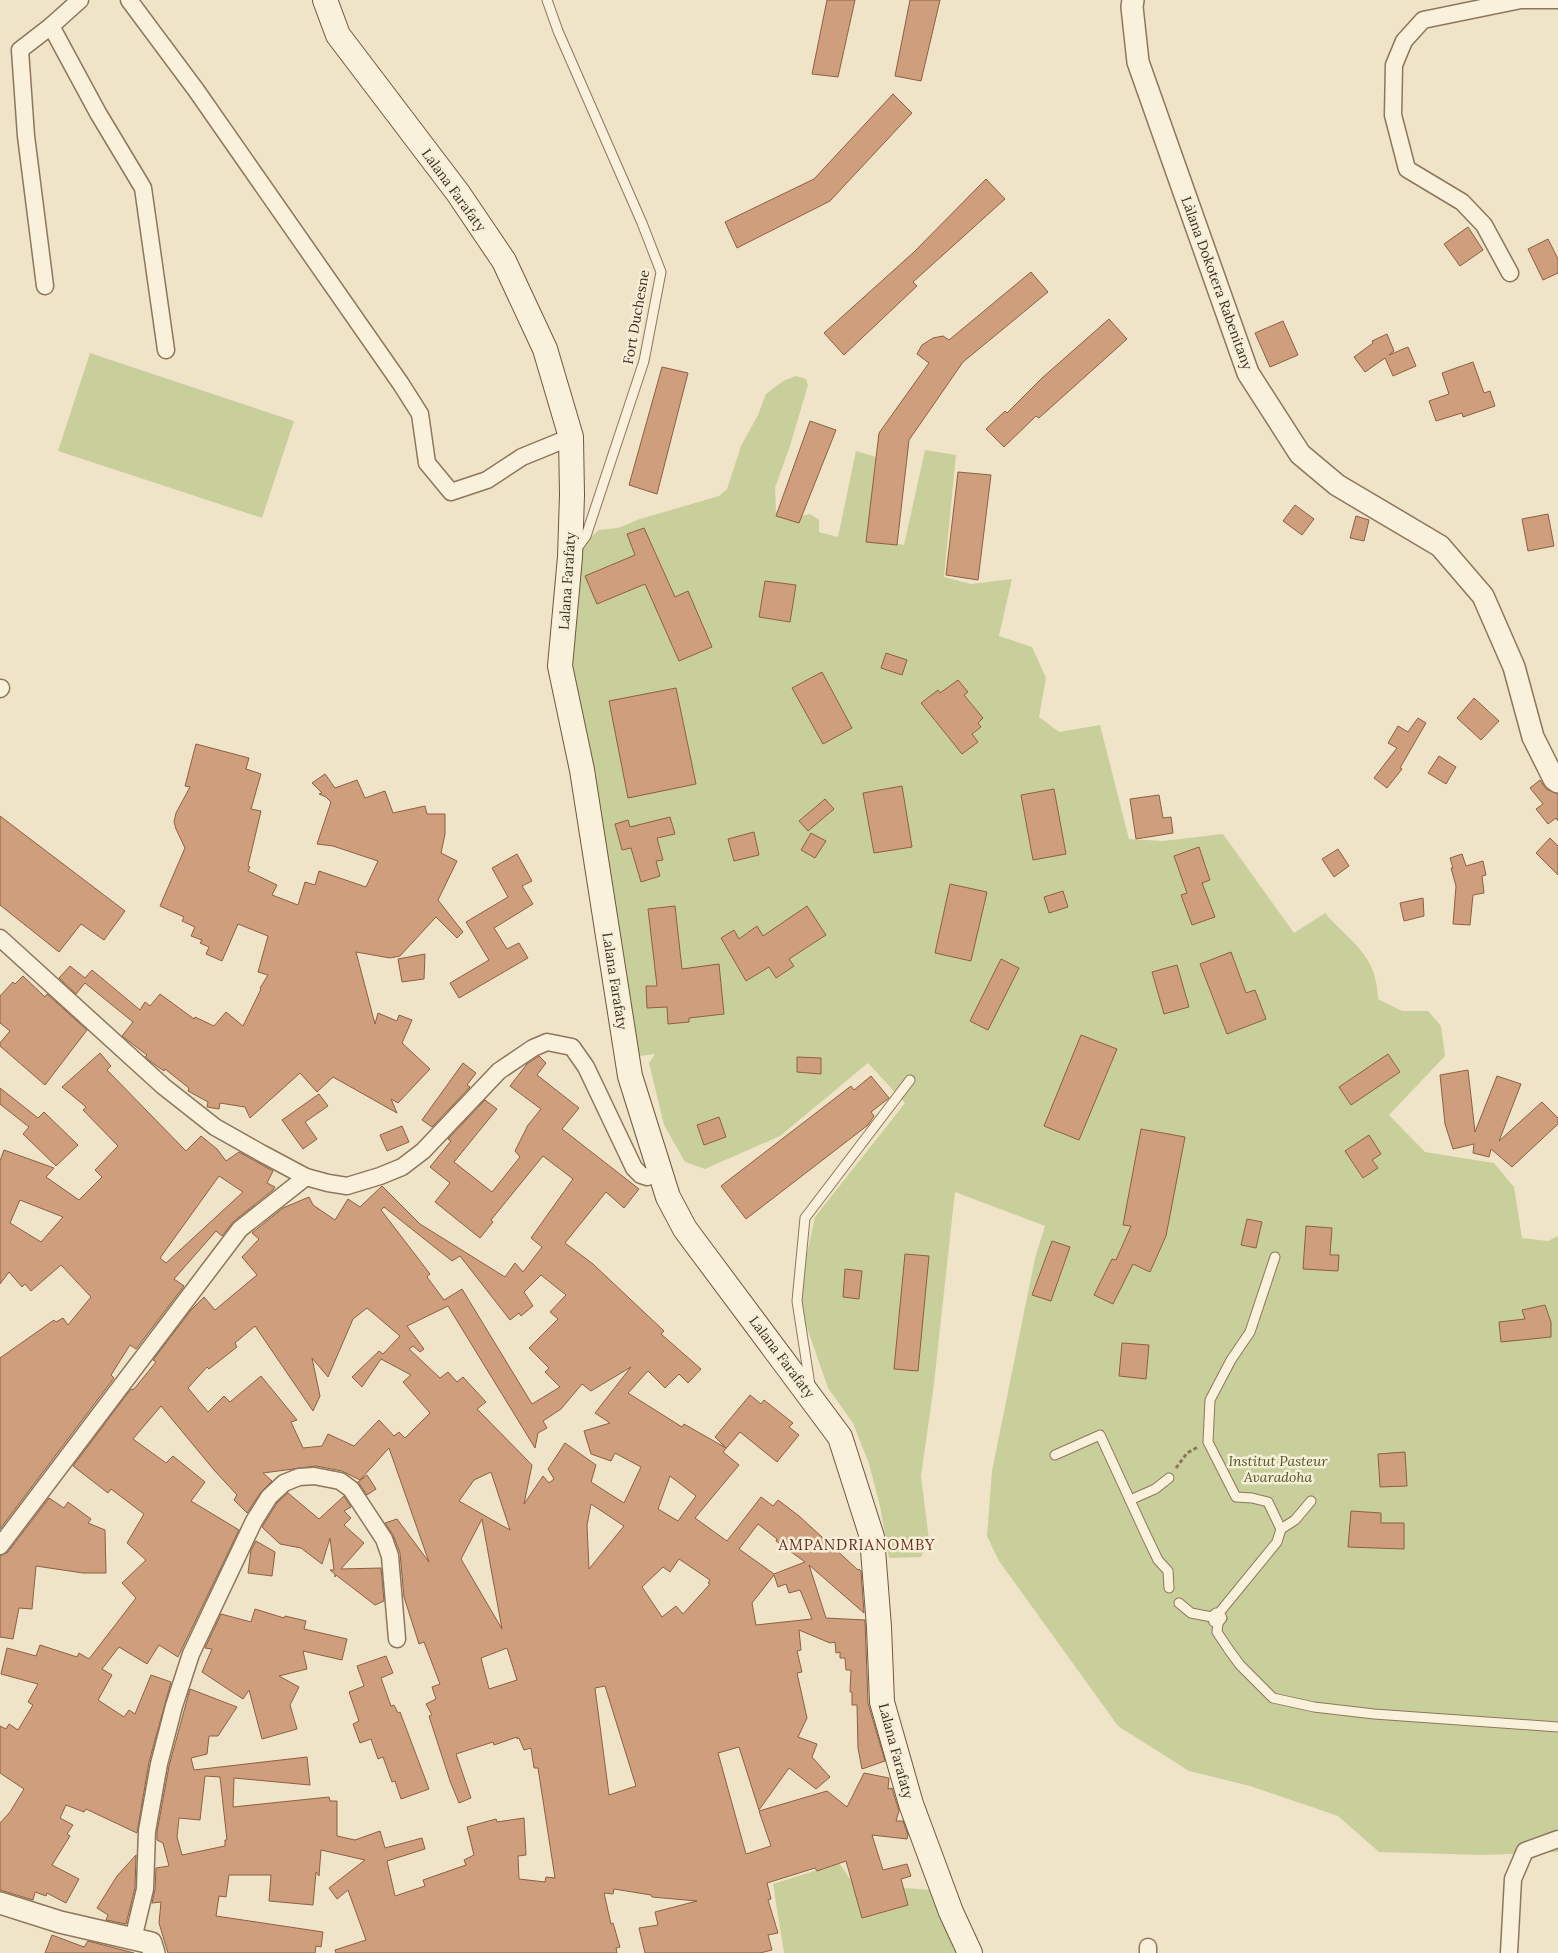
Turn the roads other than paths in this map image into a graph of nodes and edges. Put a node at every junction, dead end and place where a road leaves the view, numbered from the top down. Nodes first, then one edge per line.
1 (80, 0) edge
2 (129, 0) edge
3 (325, 0) edge
4 (547, 0) edge
5 (1133, 0) edge
6 (1558, 0) edge
7 (51, 26) junction
8 (1510, 273) dead end
9 (45, 286) dead end
10 (166, 350) dead end
11 (571, 437) junction
12 (570, 557) junction
13 (1558, 782) edge
14 (0, 938) edge
15 (910, 1080) dead end
16 (660, 1172) junction
17 (306, 1177) junction
18 (1275, 1257) dead end
19 (812, 1398) junction
20 (1055, 1456) dead end
21 (1169, 1478) road end
22 (1130, 1500) junction
23 (1312, 1501) dead end
24 (1281, 1529) junction
25 (0, 1546) edge
26 (1169, 1588) dead end
27 (1179, 1603) dead end
28 (1216, 1618) junction
29 (397, 1639) dead end
30 (1558, 1727) edge
31 (1558, 1839) edge
32 (0, 1903) edge
33 (133, 1939) junction
34 (154, 1953) edge
35 (970, 1953) edge
36 (1509, 1953) edge

1 - 7 street
2 - 11 street
3 - 11 main road, Lalana Farafaty
4 - 12 lane, Fort Duchesne
5 - 13 street, Làlana Dokotera Rabenitany
6 - 8 street
7 - 9 street
7 - 10 street
11 - 12 main road, Lalana Farafaty
12 - 16 main road, Lalana Farafaty
14 - 17 street
15 - 19 lane
16 - 17 street
16 - 19 main road, Lalana Farafaty
17 - 25 street
18 - 24 lane
19 - 35 main road, Lalana Farafaty
20 - 22 lane
21 - 22 lane
22 - 26 lane
23 - 24 lane
24 - 28 lane
27 - 28 lane
28 - 30 lane
29 - 33 street
31 - 36 street
32 - 33 street
33 - 34 street

